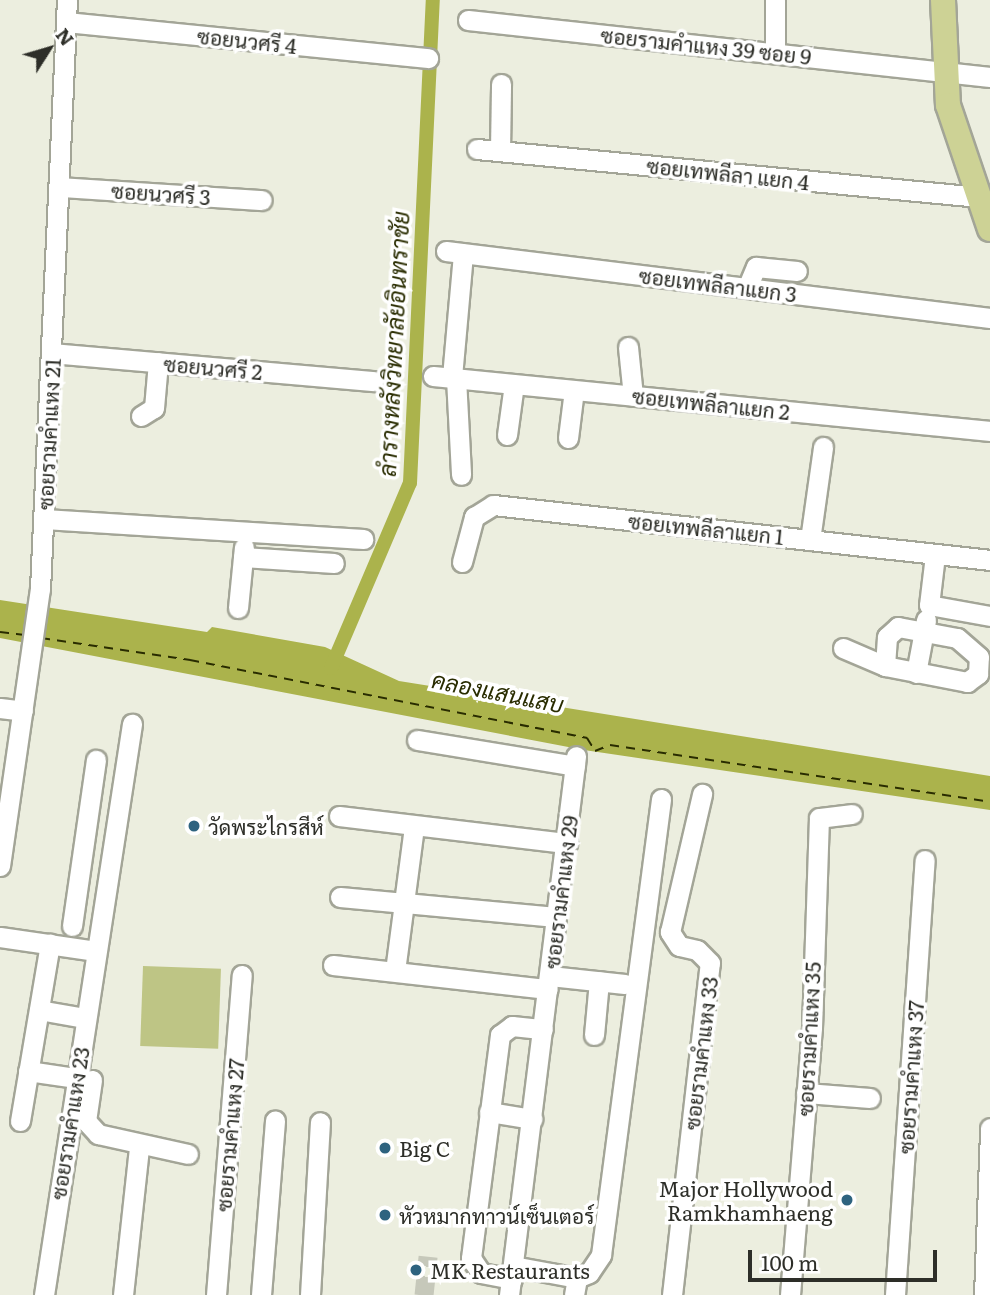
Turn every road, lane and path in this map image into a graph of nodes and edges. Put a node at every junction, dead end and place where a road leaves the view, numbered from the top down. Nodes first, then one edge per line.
1 (67, 0) edge
2 (775, 0) edge
3 (943, 0) edge
4 (468, 20) dead end
5 (66, 22) junction
6 (775, 51) junction
7 (428, 58) dead end
8 (943, 70) junction
9 (990, 77) edge
10 (501, 84) dead end
11 (477, 149) dead end
12 (500, 151) junction
13 (60, 187) junction
14 (979, 197) junction
15 (262, 200) dead end
16 (990, 229) edge
17 (797, 271) dead end
18 (747, 288) junction
19 (990, 318) edge
20 (628, 347) dead end
21 (52, 353) junction
22 (158, 362) junction
23 (447, 377) junction
24 (374, 381) dead end
25 (514, 384) junction
26 (574, 390) junction
27 (634, 396) junction
28 (141, 416) dead end
29 (990, 431) edge
30 (507, 435) dead end
31 (568, 438) dead end
32 (823, 447) dead end
33 (461, 475) dead end
34 (44, 519) junction
35 (246, 532) junction
36 (363, 539) dead end
37 (810, 540) junction
38 (935, 555) junction
39 (243, 557) junction
40 (990, 560) edge
41 (334, 562) dead end
42 (462, 562) dead end
43 (929, 605) junction
44 (238, 608) dead end
45 (990, 616) edge
46 (924, 631) junction
47 (843, 648) dead end
48 (885, 666) junction
49 (916, 673) junction
50 (0, 708) edge
51 (23, 711) junction
52 (132, 724) dead end
53 (417, 740) dead end
54 (96, 760) dead end
55 (5, 793) edge
56 (702, 794) dead end
57 (661, 799) dead end
58 (852, 814) dead end
59 (339, 816) dead end
60 (414, 826) junction
61 (567, 843) junction
62 (925, 860) dead end
63 (0, 866) edge
64 (79, 890) junction
65 (105, 895) junction
66 (340, 897) dead end
67 (402, 902) junction
68 (556, 917) junction
69 (72, 926) dead end
70 (0, 937) edge
71 (50, 944) junction
72 (96, 951) junction
73 (333, 965) dead end
74 (395, 971) junction
75 (242, 975) dead end
76 (599, 981) junction
77 (549, 982) junction
78 (625, 984) dead end
79 (39, 1010) junction
80 (85, 1018) junction
81 (543, 1029) junction
82 (594, 1035) dead end
83 (28, 1071) junction
84 (84, 1079) junction
85 (806, 1093) junction
86 (870, 1098) dead end
87 (489, 1112) junction
88 (532, 1119) junction
89 (20, 1121) dead end
90 (275, 1121) dead end
91 (320, 1122) dead end
92 (990, 1128) edge
93 (139, 1147) junction
94 (188, 1154) dead end
95 (511, 1280) edge
96 (575, 1286) edge
97 (44, 1295) edge
98 (122, 1295) edge
99 (216, 1295) edge
100 (261, 1295) edge
101 (310, 1295) edge
102 (672, 1295) edge
103 (790, 1295) edge
104 (895, 1295) edge
105 (984, 1295) edge

1 - 5 street, ซอยรามคำแหง 21
2 - 6 street
3 - 8 main road
4 - 6 street, ซอยรามคำแหง 39 ซอย 9
5 - 7 street, ซอยนวศรี 4
5 - 13 street, ซอยรามคำแหง 21
6 - 8 street, ซอยรามคำแหง 39 ซอย 9
8 - 9 street, ซอยรามคำแหง 39 ซอย 9
8 - 14 main road
10 - 12 street
11 - 12 street, ซอยเทพลีลา แยก 4
12 - 14 street, ซอยเทพลีลา แยก 4
13 - 15 street, ซอยนวศรี 3
13 - 21 street, ซอยรามคำแหง 21
14 - 16 main road
17 - 18 street
18 - 19 street, ซอยเทพลีลาแยก 3
18 - 23 street, ซอยเทพลีลาแยก 3
20 - 27 street
21 - 22 street, ซอยนวศรี 2
21 - 34 street, ซอยรามคำแหง 21
22 - 24 street, ซอยนวศรี 2
22 - 28 street
23 - 25 street, ซอยเทพลีลาแยก 2
23 - 33 street
25 - 26 street, ซอยเทพลีลาแยก 2
25 - 30 street
26 - 27 street, ซอยเทพลีลาแยก 2
26 - 31 street
27 - 29 street, ซอยเทพลีลาแยก 2
32 - 37 street
34 - 35 street
34 - 51 street, ซอยรามคำแหง 21
35 - 36 street
35 - 39 street
37 - 38 street, ซอยเทพลีลาแยก 1
37 - 42 street, ซอยเทพลีลาแยก 1
38 - 40 street, ซอยเทพลีลาแยก 1
38 - 43 street
39 - 41 street
39 - 44 street
43 - 45 street
43 - 46 street
46 - 48 street
46 - 49 street
46 - 49 street
47 - 48 street
48 - 49 street
50 - 51 street
51 - 55 street, ซอยรามคำแหง 21
52 - 65 street, ซอยรามคำแหง 23
53 - 61 street, ซอยรามคำแหง 29
54 - 64 street
55 - 63 street, ซอยรามคำแหง 21
56 - 102 street, ซอยรามคำแหง 33
57 - 96 street
58 - 85 street, ซอยรามคำแหง 35
59 - 60 street
60 - 61 street
60 - 67 street
61 - 68 street, ซอยรามคำแหง 29
62 - 104 street, ซอยรามคำแหง 37
64 - 65 street
64 - 69 street
65 - 72 street, ซอยรามคำแหง 23
66 - 67 street
67 - 68 street
67 - 74 street
68 - 77 street, ซอยรามคำแหง 29
70 - 71 street
71 - 72 street
71 - 79 street
72 - 80 street, ซอยรามคำแหง 23
73 - 74 street
74 - 77 street
75 - 99 street, ซอยรามคำแหง 27
76 - 77 street
76 - 78 street
76 - 82 street
77 - 81 street, ซอยรามคำแหง 29
79 - 80 street
79 - 83 street
80 - 84 street, ซอยรามคำแหง 23
81 - 87 street
81 - 88 street, ซอยรามคำแหง 29
83 - 84 street
83 - 89 street
84 - 93 street
84 - 97 street, ซอยรามคำแหง 23
85 - 86 street
85 - 103 street, ซอยรามคำแหง 35
87 - 88 street
87 - 95 street
88 - 95 street, ซอยรามคำแหง 29
90 - 100 street
91 - 101 street
92 - 105 street
93 - 94 street
93 - 98 street
95 - 96 street

